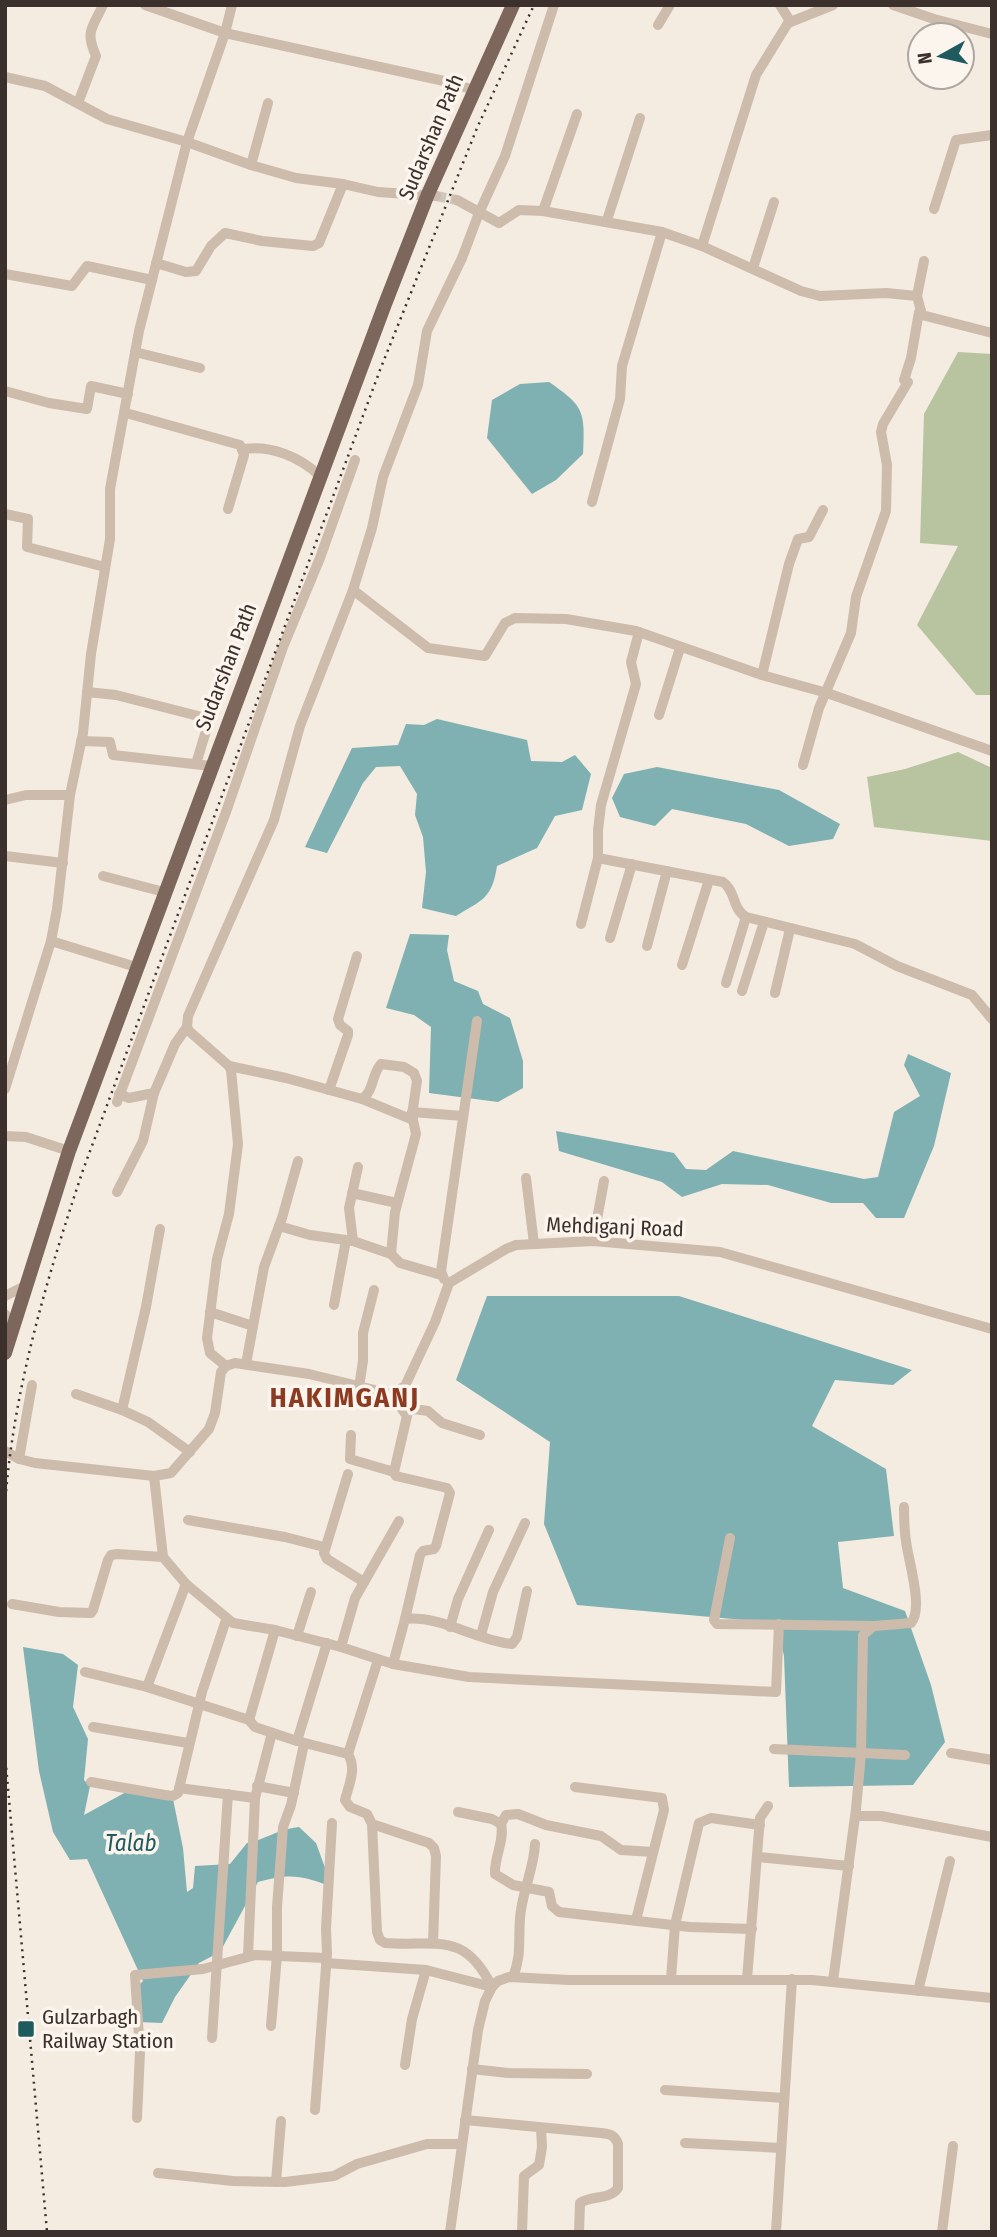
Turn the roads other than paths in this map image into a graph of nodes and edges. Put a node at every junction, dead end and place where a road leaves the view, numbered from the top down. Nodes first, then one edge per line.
1 (103, 5) edge
2 (145, 5) edge
3 (232, 5) edge
4 (513, 5) edge
5 (554, 5) edge
6 (670, 5) edge
7 (780, 5) edge
8 (833, 5) edge
9 (893, 5) edge
10 (790, 21) junction
11 (658, 25) dead end
12 (225, 33) junction
13 (992, 34) edge
14 (5, 77) edge
15 (474, 90) junction
16 (78, 103) junction
17 (268, 103) dead end
18 (577, 114) dead end
19 (640, 118) dead end
20 (992, 135) edge
21 (187, 142) junction
22 (251, 165) junction
23 (342, 184) junction
24 (432, 195) junction
25 (457, 200) tunnel mouth
26 (774, 202) dead end
27 (934, 209) dead end
28 (543, 211) junction
29 (479, 213) junction
30 (607, 220) junction
31 (662, 232) junction
32 (702, 246) junction
33 (924, 261) dead end
34 (156, 263) junction
35 (753, 268) junction
36 (5, 274) edge
37 (152, 280) junction
38 (917, 296) junction
39 (919, 312) junction
40 (992, 333) edge
41 (135, 352) junction
42 (200, 368) dead end
43 (5, 391) edge
44 (128, 394) junction
45 (125, 413) junction
46 (244, 449) junction
47 (355, 460) dead end
48 (320, 476) junction
49 (592, 502) dead end
50 (228, 509) dead end
51 (823, 510) dead end
52 (5, 514) edge
53 (105, 567) junction
54 (353, 590) junction
55 (639, 632) junction
56 (680, 648) junction
57 (762, 675) junction
58 (87, 692) junction
59 (827, 693) junction
60 (659, 715) dead end
61 (203, 739) junction
62 (81, 741) junction
63 (220, 742) junction
64 (992, 751) edge
65 (196, 764) junction
66 (803, 765) dead end
67 (211, 766) junction
68 (70, 795) junction
69 (5, 800) edge
70 (5, 856) edge
71 (598, 858) junction
72 (62, 863) junction
73 (632, 864) junction
74 (667, 871) junction
75 (103, 876) dead end
76 (709, 880) junction
77 (164, 892) junction
78 (746, 917) junction
79 (764, 922) junction
80 (580, 924) dead end
81 (790, 929) junction
82 (610, 938) dead end
83 (51, 942) junction
84 (647, 946) dead end
85 (357, 956) dead end
86 (682, 965) dead end
87 (135, 967) junction
88 (726, 983) dead end
89 (742, 991) dead end
90 (775, 993) dead end
91 (992, 1019) edge
92 (477, 1021) dead end
93 (187, 1027) junction
94 (229, 1066) junction
95 (5, 1088) edge
96 (330, 1090) junction
97 (153, 1093) junction
98 (362, 1099) junction
99 (413, 1116) junction
100 (463, 1116) junction
101 (5, 1136) edge
102 (69, 1151) junction
103 (298, 1161) dead end
104 (358, 1167) dead end
105 (526, 1178) dead end
106 (604, 1181) dead end
107 (117, 1192) dead end
108 (352, 1193) junction
109 (397, 1203) junction
110 (279, 1226) junction
111 (159, 1229) dead end
112 (349, 1241) junction
113 (593, 1241) junction
114 (534, 1244) junction
115 (391, 1255) junction
116 (445, 1279) junction
117 (25, 1286) junction
118 (374, 1290) dead end
119 (5, 1296) edge
120 (334, 1305) dead end
121 (210, 1312) junction
122 (9, 1319) edge
123 (253, 1326) junction
124 (992, 1329) edge
125 (5, 1353) edge
126 (246, 1364) junction
127 (226, 1366) junction
128 (32, 1385) dead end
129 (359, 1387) junction
130 (76, 1394) dead end
131 (391, 1394) junction
132 (122, 1410) junction
133 (405, 1412) junction
134 (351, 1435) dead end
135 (480, 1435) dead end
136 (5, 1451) edge
137 (190, 1452) junction
138 (19, 1459) junction
139 (394, 1472) junction
140 (348, 1474) dead end
141 (154, 1476) junction
142 (904, 1507) dead end
143 (188, 1520) dead end
144 (399, 1521) dead end
145 (525, 1522) dead end
146 (489, 1530) dead end
147 (730, 1538) dead end
148 (324, 1547) junction
149 (163, 1558) junction
150 (364, 1582) junction
151 (186, 1584) junction
152 (527, 1591) dead end
153 (311, 1592) dead end
154 (12, 1604) dead end
155 (405, 1619) junction
156 (226, 1620) junction
157 (779, 1624) junction
158 (874, 1626) junction
159 (450, 1627) junction
160 (275, 1630) junction
161 (481, 1635) junction
162 (297, 1636) junction
163 (327, 1643) junction
164 (341, 1647) junction
165 (378, 1660) junction
166 (393, 1664) junction
167 (85, 1672) dead end
168 (147, 1686) junction
169 (199, 1705) junction
170 (249, 1720) junction
171 (93, 1727) dead end
172 (271, 1733) junction
173 (301, 1742) junction
174 (188, 1743) junction
175 (774, 1749) dead end
176 (951, 1753) dead end
177 (348, 1754) junction
178 (861, 1754) junction
179 (905, 1755) dead end
180 (992, 1760) edge
181 (91, 1782) dead end
182 (575, 1787) dead end
183 (179, 1788) junction
184 (256, 1792) junction
185 (228, 1794) junction
186 (293, 1794) junction
187 (768, 1806) dead end
188 (458, 1812) dead end
189 (856, 1816) junction
190 (332, 1823) dead end
191 (372, 1824) junction
192 (501, 1824) junction
193 (760, 1825) junction
194 (992, 1837) edge
195 (535, 1844) dead end
196 (653, 1852) junction
197 (758, 1857) junction
198 (950, 1861) dead end
199 (849, 1866) junction
200 (527, 1888) junction
201 (636, 1920) junction
202 (675, 1925) junction
203 (752, 1929) junction
204 (433, 1943) junction
205 (277, 1955) junction
206 (248, 1956) junction
207 (326, 1960) junction
208 (216, 1965) junction
209 (426, 1970) junction
210 (513, 1977) junction
211 (671, 1979) junction
212 (747, 1979) junction
213 (792, 1979) junction
214 (833, 1981) junction
215 (492, 1987) junction
216 (918, 1991) junction
217 (992, 1997) edge
218 (271, 2026) dead end
219 (212, 2038) dead end
220 (405, 2065) dead end
221 (472, 2069) junction
222 (587, 2074) dead end
223 (665, 2090) dead end
224 (784, 2098) junction
225 (315, 2110) dead end
226 (136, 2118) dead end
227 (465, 2120) junction
228 (281, 2121) dead end
229 (541, 2128) junction
230 (685, 2143) dead end
231 (461, 2144) junction
232 (953, 2146) dead end
233 (781, 2148) junction
234 (158, 2173) dead end
235 (276, 2182) junction
236 (450, 2232) edge
237 (522, 2232) edge
238 (579, 2232) edge
239 (776, 2232) edge
240 (942, 2232) edge

1 - 16 street
2 - 12 street
3 - 12 street
4 - 15 main road, Sudarshan Path
5 - 29 street
6 - 11 street
7 - 10 street
8 - 10 street
9 - 13 street
10 - 32 street
12 - 15 street
12 - 21 street
14 - 16 street
15 - 24 main road, Sudarshan Path
16 - 21 street
17 - 22 street
18 - 28 street
19 - 30 street
20 - 27 street
21 - 22 street
21 - 34 street
22 - 23 street
23 - 24 street
23 - 34 street
24 - 48 main road, Sudarshan Path
25 - 29 street
26 - 35 street
28 - 29 street
28 - 30 street
29 - 54 street
30 - 31 street
31 - 32 street
31 - 49 street
32 - 35 street
33 - 38 street
34 - 37 street
35 - 38 street
36 - 37 street
37 - 41 street
38 - 39 street
39 - 40 street
39 - 59 street
41 - 42 street
41 - 44 street
43 - 44 street
44 - 45 street
45 - 46 street
45 - 53 street
46 - 48 street
46 - 50 street
47 - 97 street
48 - 63 main road, Sudarshan Path
51 - 57 street
52 - 53 street
53 - 58 street
54 - 55 street
54 - 93 street
55 - 56 street
55 - 71 street
56 - 57 street
56 - 60 street
57 - 59 street
58 - 61 street
58 - 62 street
59 - 64 street
59 - 66 street
61 - 63 street
61 - 65 street
62 - 65 street
62 - 68 street
63 - 67 main road, Sudarshan Path
65 - 67 street
67 - 77 main road, Sudarshan Path
68 - 69 street
68 - 72 street
70 - 72 street
71 - 73 street
71 - 80 street
72 - 83 street
73 - 74 street
73 - 82 street
74 - 76 street
74 - 84 street
75 - 77 street
76 - 78 street
76 - 86 street
77 - 87 main road, Sudarshan Path
78 - 79 street
78 - 88 street
79 - 81 street
79 - 89 street
81 - 90 street
81 - 91 street
83 - 87 street
83 - 95 street
85 - 96 street
87 - 102 main road, Sudarshan Path
92 - 100 street
93 - 94 street
93 - 97 street
94 - 96 street
94 - 121 street
96 - 98 street
97 - 107 street
98 - 99 street
98 - 99 street
99 - 100 street
99 - 109 street
100 - 116 street
101 - 102 street
102 - 117 main road, Sudarshan Path
103 - 110 street
104 - 108 street
105 - 114 street
106 - 113 street
108 - 109 street
108 - 112 street
109 - 115 street
110 - 112 street
110 - 123 street
111 - 132 street
112 - 115 street
112 - 120 street
113 - 114 street, Mehdiganj Road
113 - 124 street, Mehdiganj Road
114 - 116 street, Mehdiganj Road
115 - 116 street
116 - 131 street
117 - 119 street
117 - 122 main road, Sudarshan Path
118 - 129 street
121 - 123 street
121 - 127 street
122 - 125 main road, Sudarshan Path
123 - 126 street
126 - 127 street
126 - 129 street
127 - 137 street
128 - 138 street
129 - 131 street
130 - 132 street
131 - 133 street
132 - 137 street
133 - 135 street
133 - 139 street
134 - 139 street
136 - 138 street
137 - 141 street
138 - 141 street
139 - 155 street
140 - 148 street
141 - 149 street
142 - 158 street
143 - 148 street
144 - 150 street
145 - 161 street
146 - 159 street
147 - 157 street
148 - 150 street
149 - 151 street
149 - 154 street
150 - 164 street
151 - 156 street
151 - 168 street
152 - 161 street
153 - 162 street
155 - 159 street
155 - 166 street
156 - 160 street
156 - 169 street
157 - 158 street
157 - 166 street
158 - 178 street
159 - 161 street
160 - 162 street
160 - 170 street
162 - 163 street
163 - 164 street
163 - 173 street
164 - 165 street
165 - 166 street
165 - 177 street
167 - 168 street
168 - 169 street
169 - 170 street
169 - 174 street
170 - 172 street
171 - 174 street
172 - 173 street
172 - 184 street
173 - 177 street
173 - 186 street
174 - 183 street
175 - 178 street
176 - 180 street
177 - 191 street
178 - 179 street
178 - 189 street
181 - 183 street
182 - 196 street
183 - 185 street
184 - 185 street
184 - 186 street
184 - 206 street
185 - 208 street
186 - 205 street
187 - 193 street
188 - 192 street
189 - 194 street
189 - 199 street
190 - 207 street
191 - 204 street
191 - 204 street
192 - 196 street
192 - 200 street
193 - 197 street
193 - 202 street
195 - 200 street
196 - 201 street
197 - 199 street
197 - 203 street
198 - 216 street
199 - 214 street
200 - 201 street
200 - 210 street
201 - 202 street
202 - 203 street
202 - 211 street
203 - 212 street
204 - 215 street
205 - 206 street
205 - 207 street
205 - 218 street
206 - 208 street
207 - 209 street
207 - 225 street
208 - 219 street
208 - 226 street
209 - 215 street
209 - 220 street
210 - 211 street
210 - 215 street
211 - 212 street
212 - 213 street
213 - 214 street
213 - 224 street
214 - 216 street
215 - 221 street
216 - 217 street
221 - 222 street
221 - 227 street
223 - 224 street
224 - 233 street
227 - 229 street
227 - 231 street
228 - 235 street
229 - 237 street
229 - 238 street
230 - 233 street
231 - 235 street
231 - 236 street
232 - 240 street
233 - 239 street
234 - 235 street

